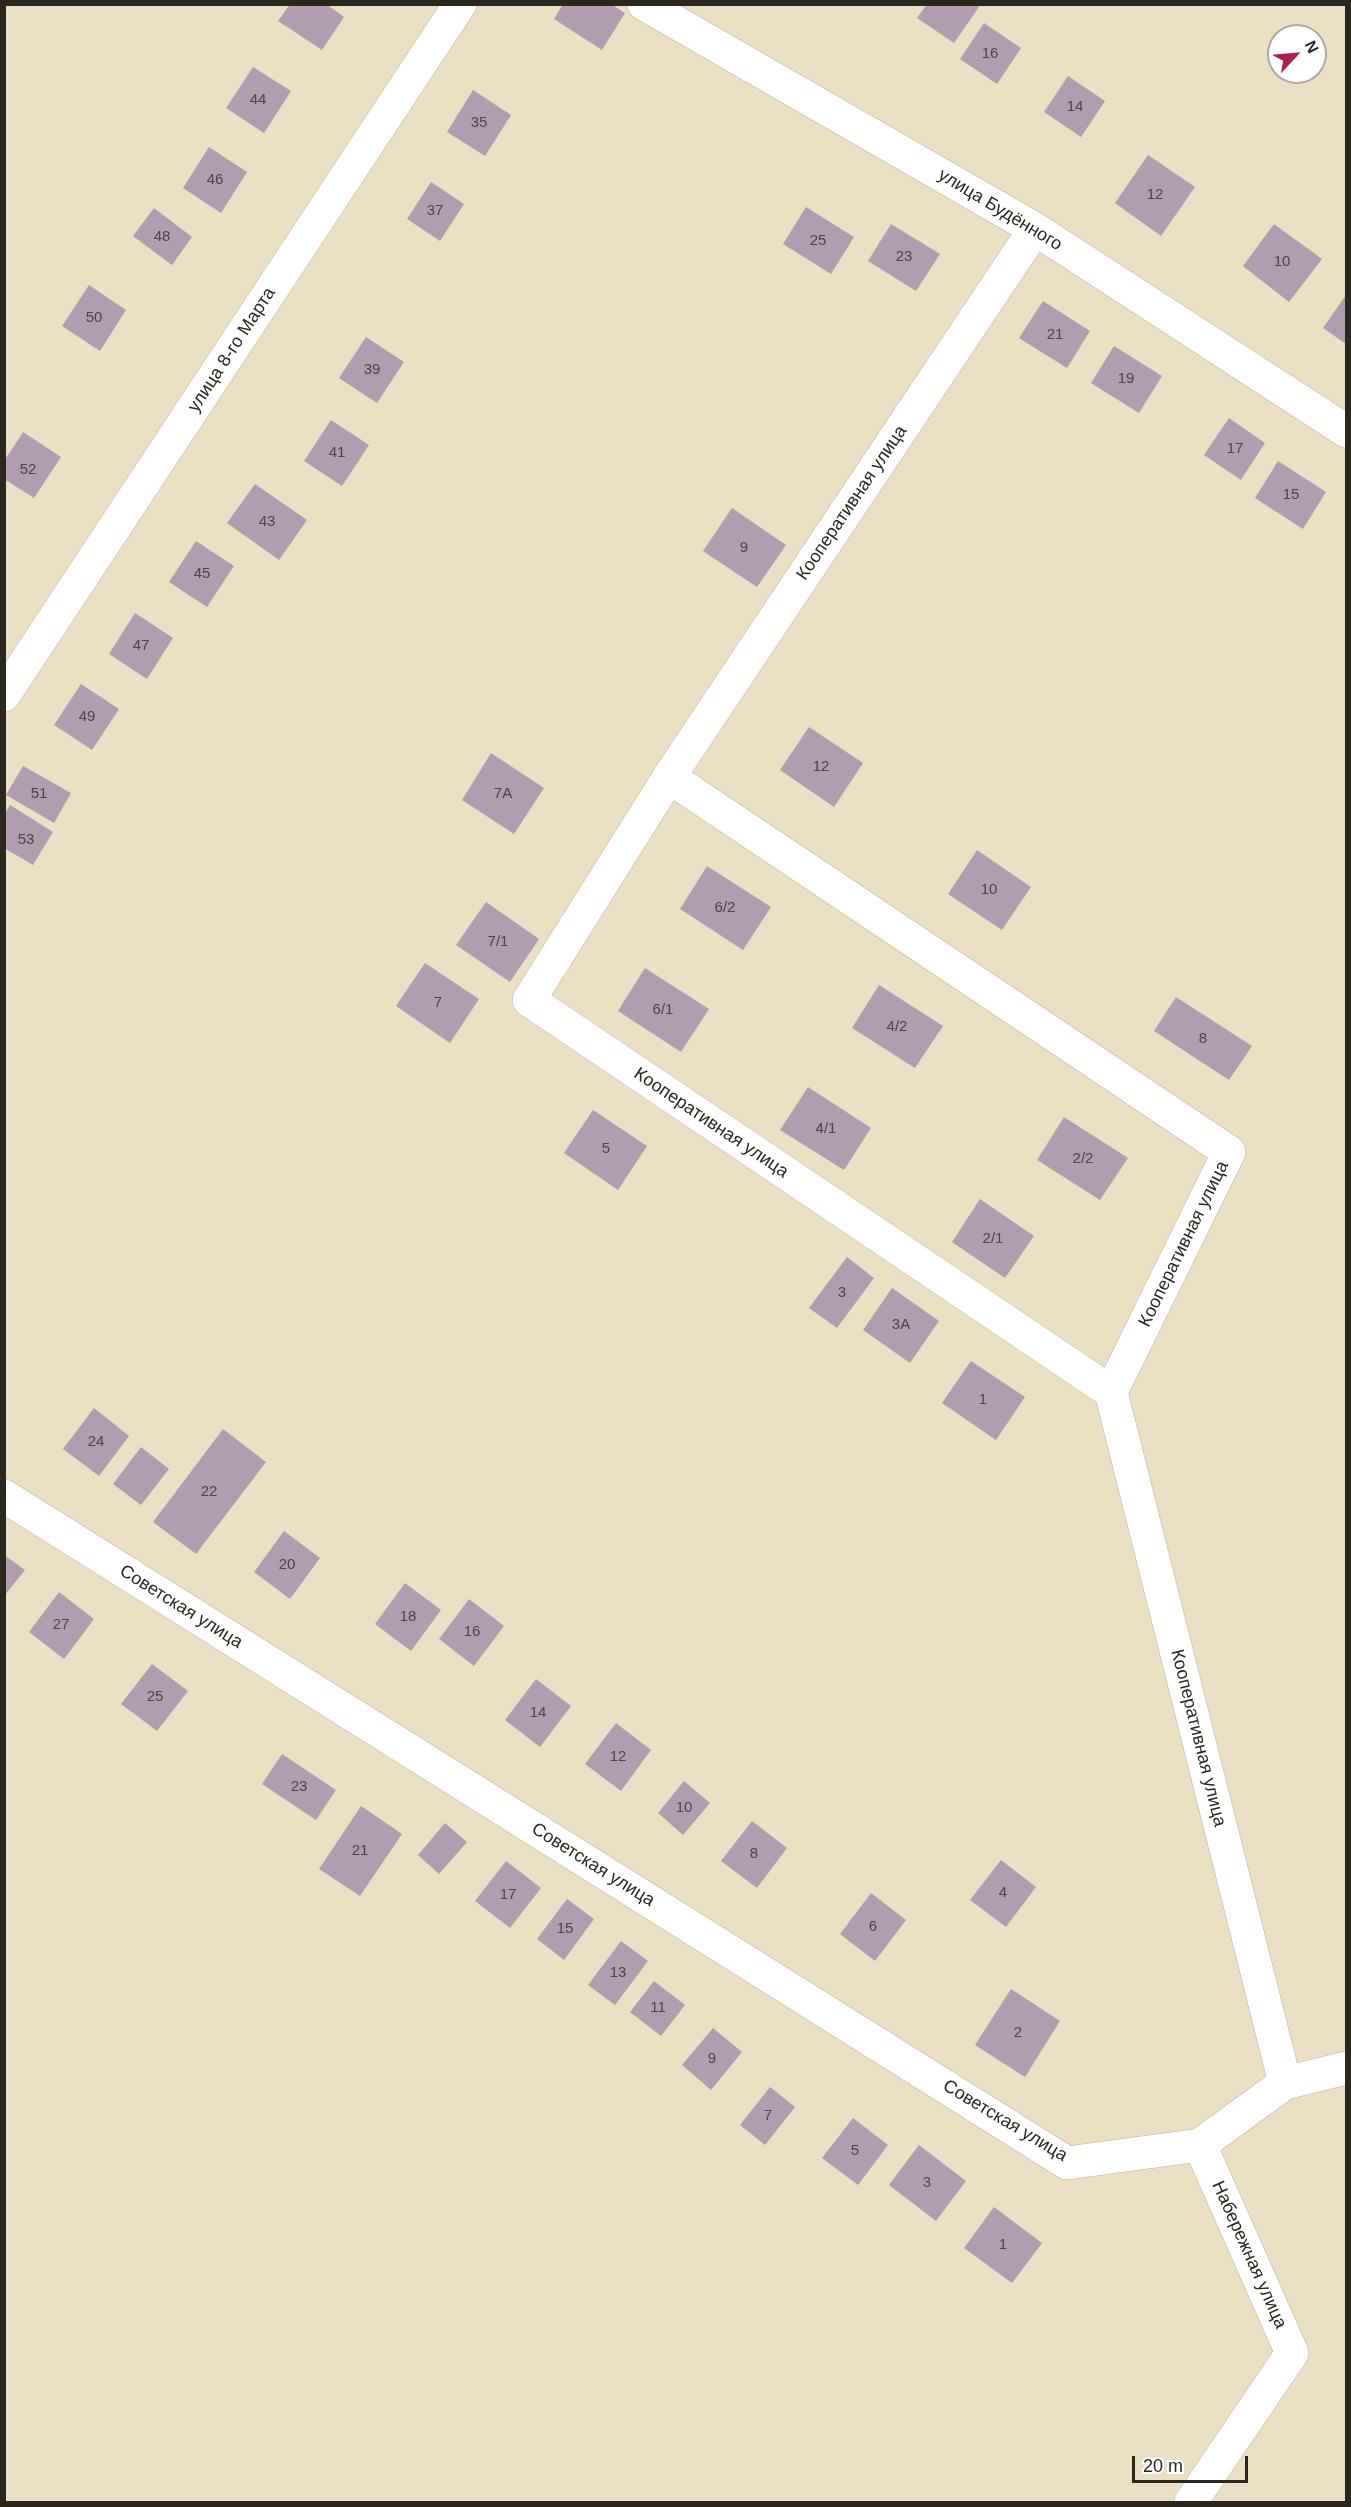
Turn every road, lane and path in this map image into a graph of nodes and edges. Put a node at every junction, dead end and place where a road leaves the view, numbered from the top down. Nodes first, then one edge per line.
1 (460, 4) edge
2 (644, 4) edge
3 (1035, 229) junction
4 (1347, 431) edge
5 (4, 695) edge
6 (669, 777) junction
7 (1111, 1392) junction
8 (4, 1496) edge
9 (1347, 2068) edge
10 (1285, 2083) junction
11 (1200, 2145) junction
12 (1191, 2502) edge

1 - 5 street, улица 8-го Марта
2 - 3 street, улица Будённого
3 - 4 street, улица Будённого
3 - 6 street, Кооперативная улица
6 - 7 street, Кооперативная улица
6 - 7 street, Кооперативная улица
7 - 10 street, Кооперативная улица
8 - 11 street, Советская улица
9 - 10 street
10 - 11 street
11 - 12 street, Набережная улица

